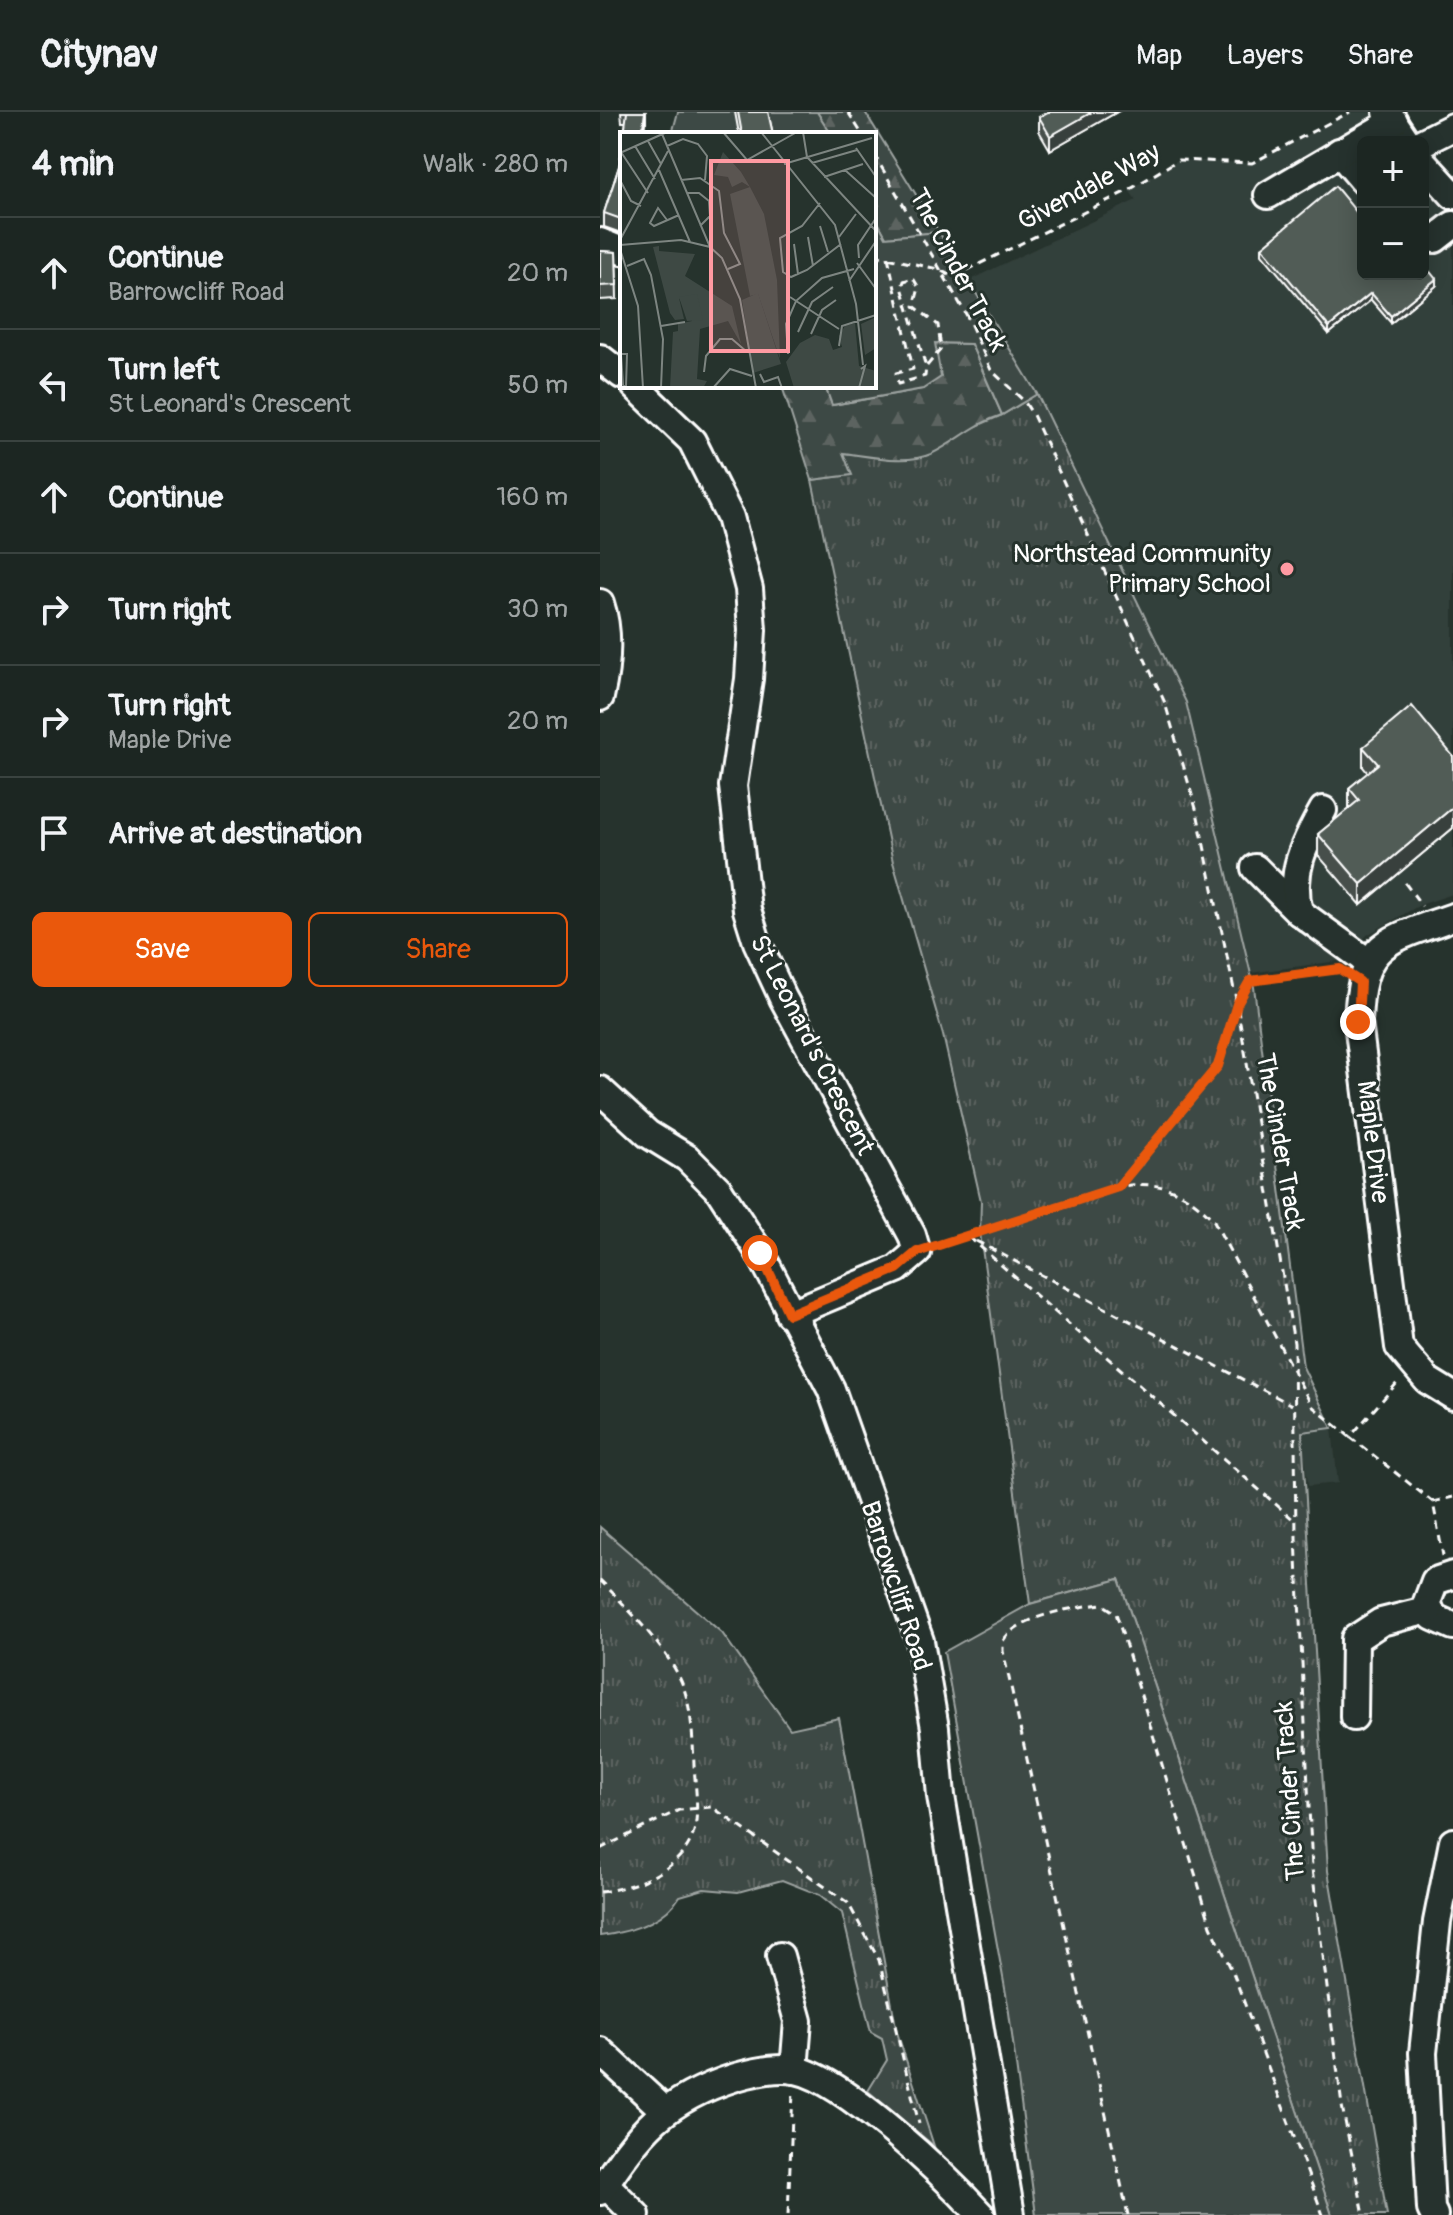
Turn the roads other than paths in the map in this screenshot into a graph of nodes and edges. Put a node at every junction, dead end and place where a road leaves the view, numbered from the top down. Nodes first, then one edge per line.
1 (1396, 125) edge
2 (1453, 127) edge
3 (1429, 139) edge
4 (1339, 152) junction
5 (1429, 169) edge
6 (1357, 173) edge
7 (1268, 195) dead end
8 (1453, 195) edge
9 (1453, 225) edge
10 (1429, 238) edge
11 (600, 242) edge
12 (620, 250) edge
13 (600, 358) edge
14 (620, 373) edge
15 (637, 388) edge
16 (600, 603) edge
17 (600, 697) edge
18 (1323, 810) dead end
19 (1255, 868) dead end
20 (1299, 912) junction
21 (1453, 917) edge
22 (1364, 972) junction
23 (600, 1090) edge
24 (789, 1314) junction
25 (1453, 1396) edge
26 (1451, 1574) edge
27 (1429, 1610) junction
28 (1453, 1626) edge
29 (1354, 1717) dead end
30 (1453, 1842) edge
31 (780, 1956) dead end
32 (600, 2051) edge
33 (794, 2070) junction
34 (664, 2110) junction
35 (602, 2187) edge
36 (636, 2215) edge
37 (981, 2215) edge
38 (1011, 2215) edge
39 (1434, 2215) edge

1 - 4 street
2 - 3 street
4 - 6 street
4 - 7 street
5 - 8 street
9 - 10 street
11 - 12 street
13 - 14 street
15 - 24 street, St Leonard's Crescent
16 - 17 street
18 - 20 street
19 - 20 street
20 - 22 street
21 - 22 street
22 - 25 street, Maple Drive
23 - 24 street, Barrowcliff Road
24 - 38 street, Barrowcliff Road
26 - 27 street
27 - 28 street
27 - 29 street
30 - 39 street
31 - 33 street
32 - 34 street
33 - 34 street
33 - 37 street
34 - 35 street
35 - 36 street

